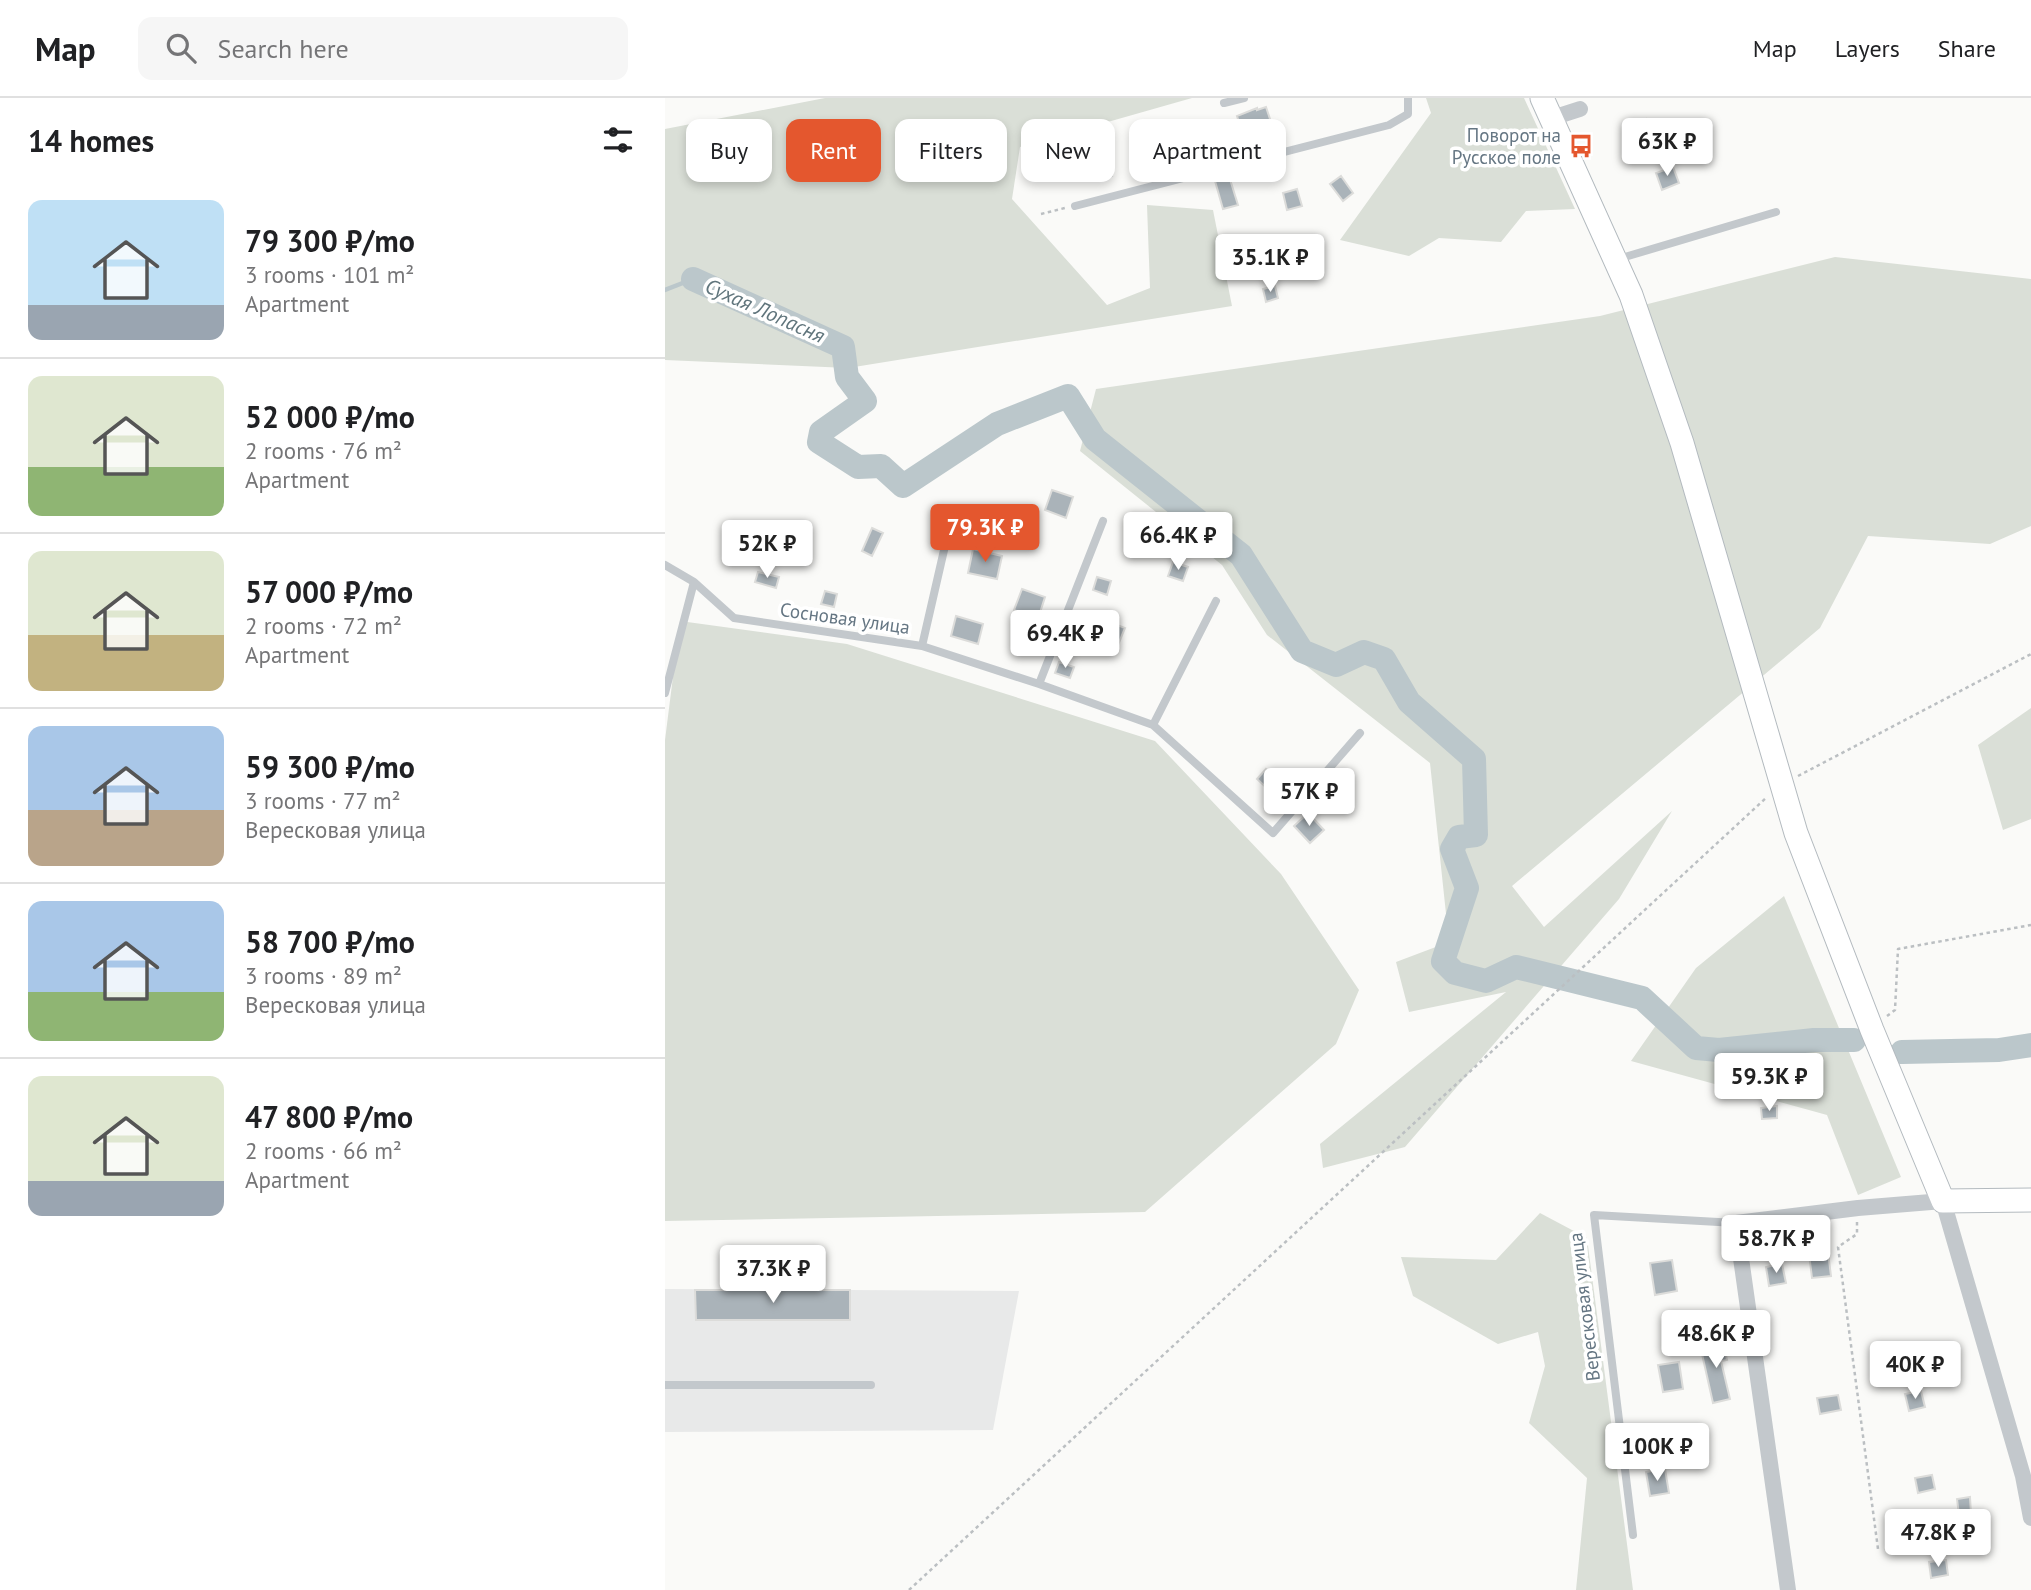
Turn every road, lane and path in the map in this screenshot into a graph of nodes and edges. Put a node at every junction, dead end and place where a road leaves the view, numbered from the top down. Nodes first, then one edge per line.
1 (1244, 98) edge
2 (1408, 98) edge
3 (1224, 103) dead end
4 (1547, 108) edge
5 (1580, 109) dead end
6 (1075, 206) joint
7 (1776, 212) dead end
8 (1041, 214) dead end
9 (1615, 260) junction
10 (953, 510) dead end
11 (1103, 521) dead end
12 (665, 565) edge
13 (694, 582) junction
14 (1216, 601) dead end
15 (922, 646) junction
16 (2031, 654) edge
17 (1039, 684) junction
18 (665, 693) edge
19 (1153, 725) junction
20 (1360, 733) dead end
21 (1781, 785) junction
22 (2031, 925) edge
23 (1871, 1030) junction
24 (2031, 1200) edge
25 (1943, 1201) junction
26 (1858, 1208) junction
27 (1736, 1223) junction
28 (665, 1385) edge
29 (871, 1385) dead end
30 (2031, 1518) edge
31 (1633, 1535) dead end
32 (1878, 1549) dead end
33 (909, 1590) edge
34 (1788, 1590) edge

1 - 3 lane
2 - 6 lane
4 - 5 street
4 - 9 street
6 - 8 path
7 - 9 lane
9 - 21 street
10 - 15 lane, Сосновая улица
11 - 17 lane
12 - 13 lane, Сосновая улица
13 - 15 lane, Сосновая улица
13 - 18 lane
14 - 19 lane
15 - 17 lane, Сосновая улица
16 - 21 path
17 - 19 lane, Сосновая улица
19 - 20 lane, Сосновая улица
21 - 23 street
21 - 33 path
22 - 23 path
23 - 25 street
24 - 25 street
25 - 26 street, Вересковая улица
25 - 30 street
26 - 27 street, Вересковая улица
26 - 32 path
27 - 31 lane, Вересковая улица
27 - 34 street
28 - 29 lane

